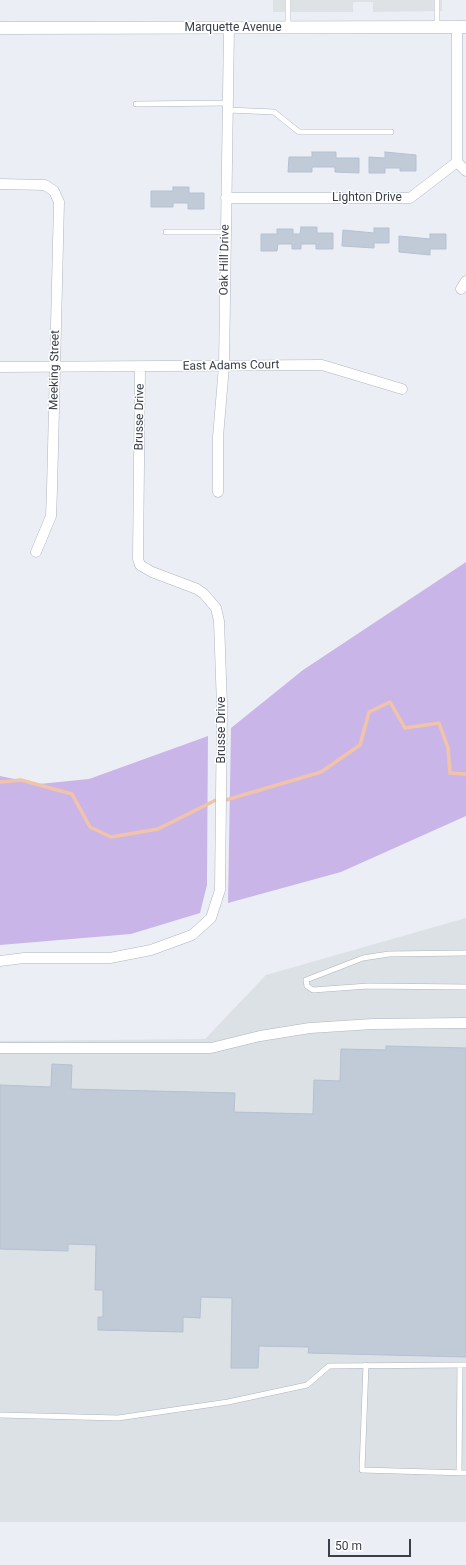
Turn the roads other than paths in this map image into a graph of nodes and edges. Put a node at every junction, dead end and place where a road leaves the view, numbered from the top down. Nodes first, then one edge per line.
1 (288, 0) edge
2 (437, 0) edge
3 (437, 27) junction
4 (461, 27) edge
5 (0, 28) edge
6 (229, 28) junction
7 (288, 28) junction
8 (136, 104) dead end
9 (228, 107) junction
10 (391, 132) dead end
11 (456, 162) junction
12 (466, 171) edge
13 (0, 184) edge
14 (226, 198) junction
15 (166, 232) dead end
16 (225, 232) junction
17 (224, 366) junction
18 (0, 367) edge
19 (55, 367) junction
20 (140, 367) junction
21 (402, 389) dead end
22 (218, 492) dead end
23 (36, 552) dead end
24 (466, 953) edge
25 (0, 961) edge
26 (466, 987) edge
27 (466, 1023) edge
28 (0, 1048) edge
29 (366, 1365) junction
30 (463, 1365) edge
31 (0, 1415) edge
32 (458, 1472) junction
33 (466, 1472) edge

1 - 7 lane
2 - 3 lane
3 - 4 street, Marquette Avenue
3 - 7 street, Marquette Avenue
4 - 11 street
5 - 6 street, Marquette Avenue
6 - 7 street, Marquette Avenue
6 - 9 street, Oak Hill Drive
8 - 9 lane
9 - 10 lane
9 - 14 street, Oak Hill Drive
11 - 12 street
11 - 14 street, Lighton Drive
13 - 19 street, Meeking Street
14 - 16 street, Oak Hill Drive
15 - 16 lane
16 - 17 street, Oak Hill Drive
17 - 20 street, East Adams Court
17 - 21 street, East Adams Court
17 - 22 street, Oak Hill Drive
18 - 19 street, East Adams Court
19 - 20 street, East Adams Court
19 - 23 street, Meeking Street
20 - 25 street, Brusse Drive
24 - 26 lane
27 - 28 street
29 - 30 lane
29 - 31 lane
29 - 32 lane
30 - 32 lane
32 - 33 lane

